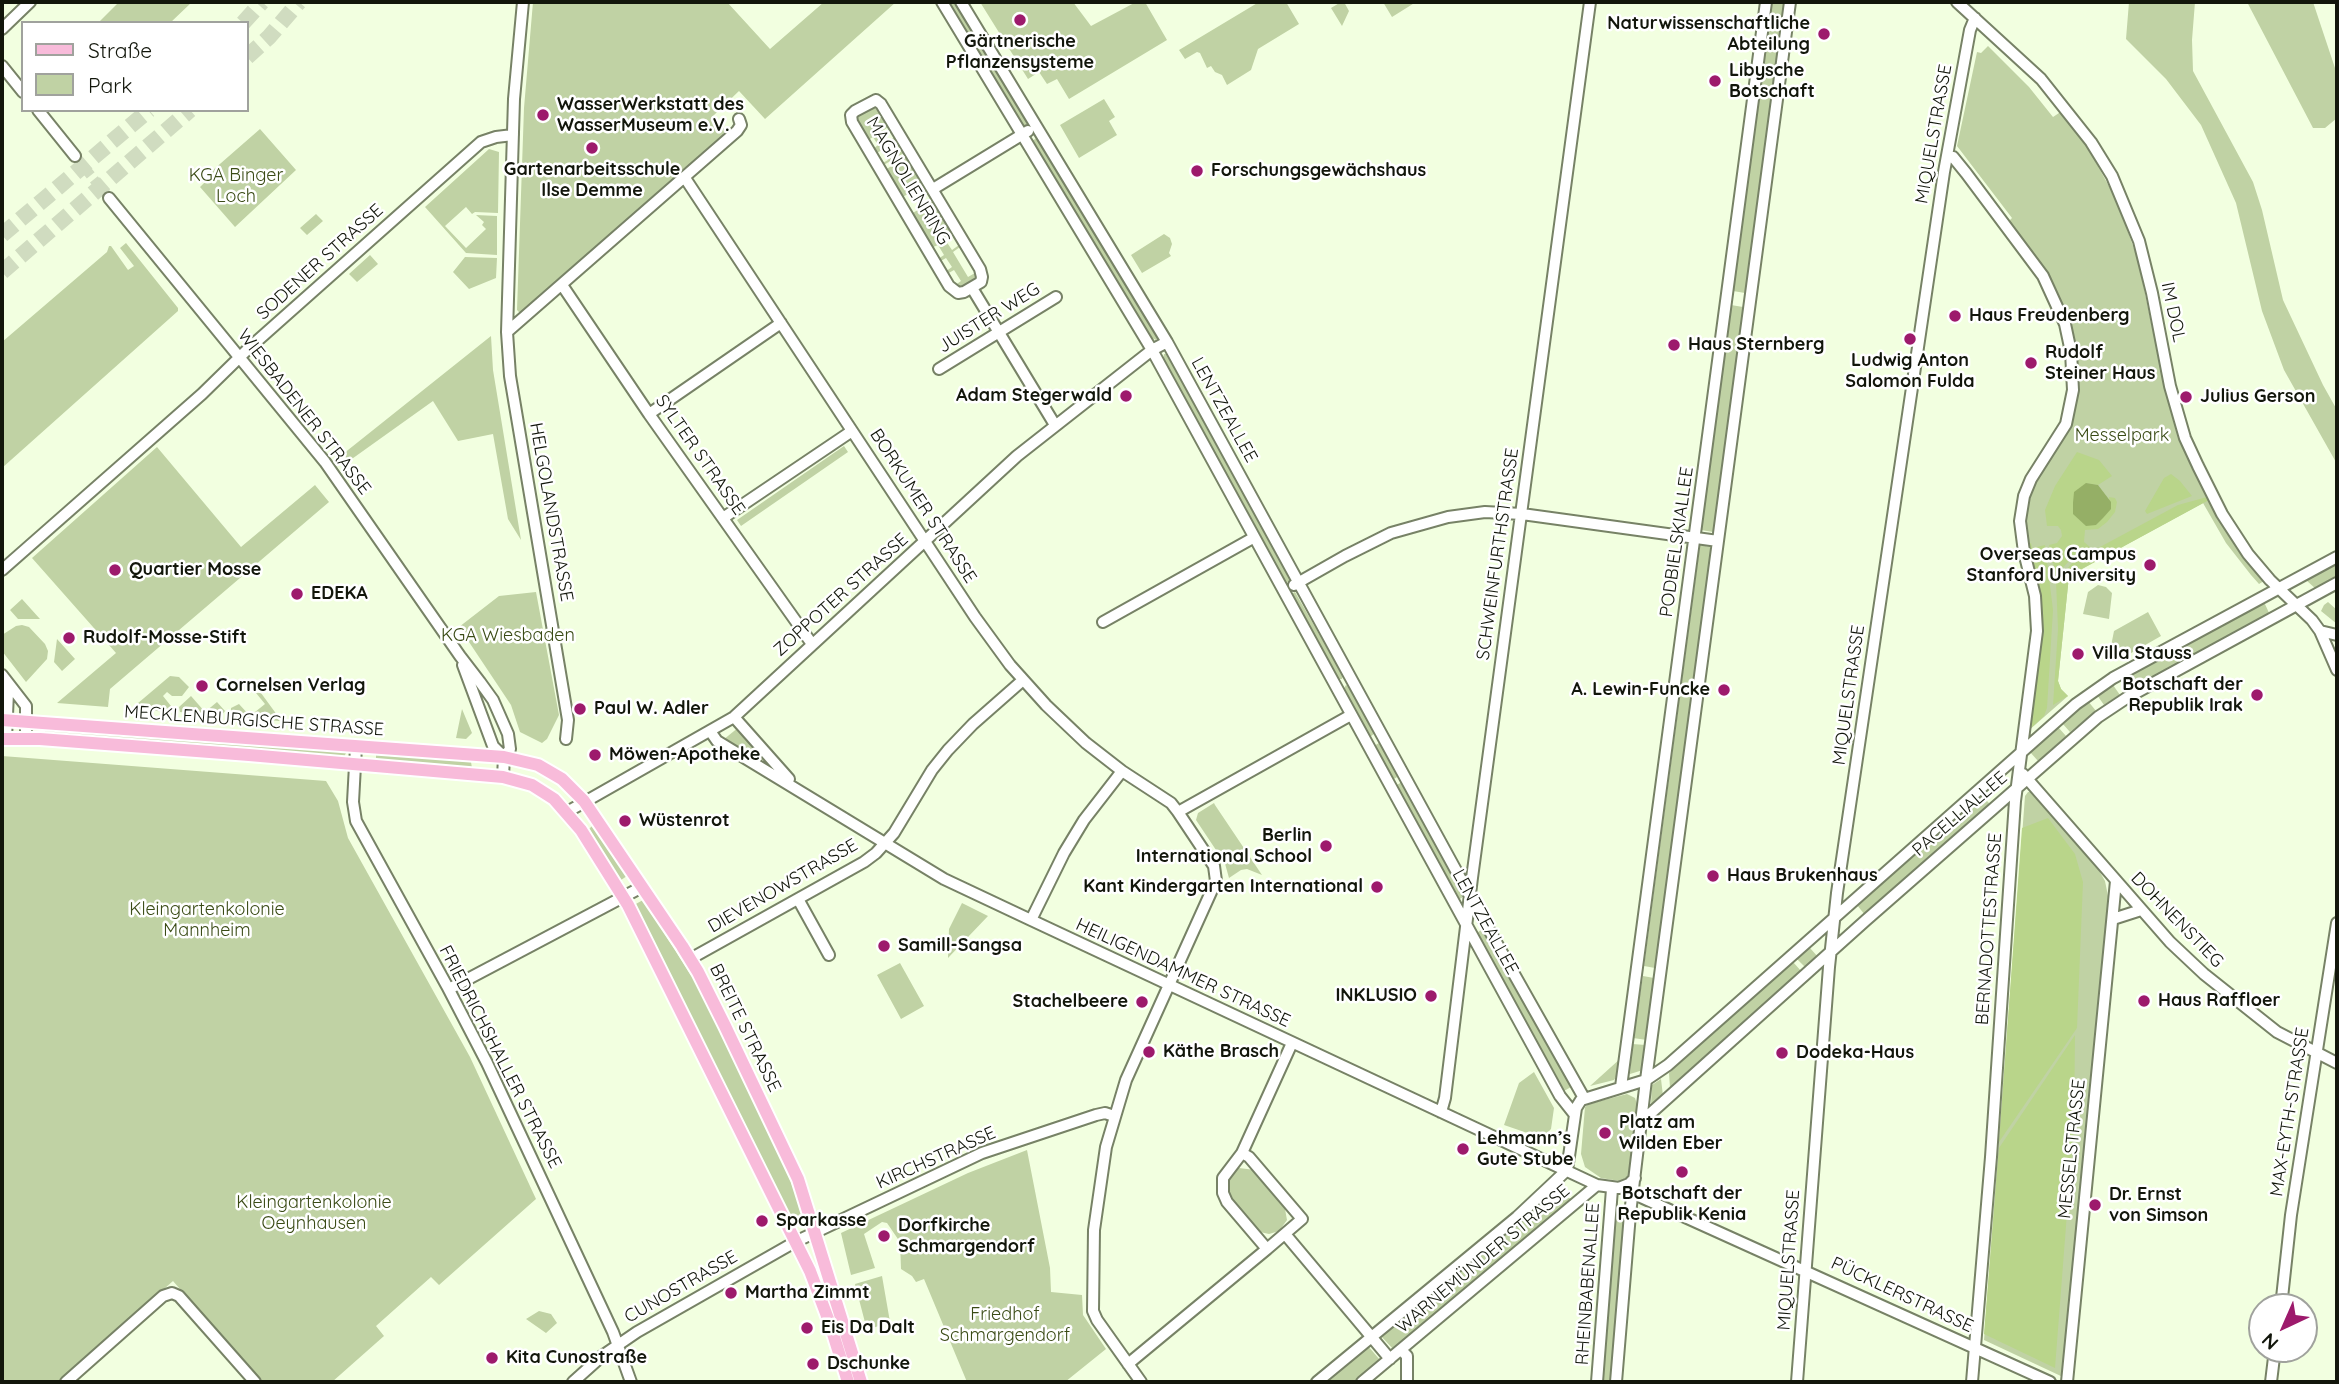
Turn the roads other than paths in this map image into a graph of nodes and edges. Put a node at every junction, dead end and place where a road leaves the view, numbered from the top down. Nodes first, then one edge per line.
1 (30, 2) edge
2 (523, 2) edge
3 (942, 2) edge
4 (961, 2) edge
5 (1590, 2) edge
6 (1766, 2) edge
7 (1790, 2) edge
8 (1958, 2) edge
9 (1975, 18) junction
10 (2, 29) edge
11 (2, 66) edge
12 (21, 90) edge
13 (40, 112) edge
14 (739, 119) dead end
15 (1036, 126) junction
16 (1022, 134) junction
17 (513, 135) junction
18 (75, 156) tunnel mouth
19 (1947, 156) junction
20 (685, 178) junction
21 (933, 189) junction
22 (109, 198) tunnel mouth
23 (562, 285) junction
24 (972, 288) junction
25 (1056, 297) dead end
26 (1727, 298) junction
27 (1750, 302) junction
28 (781, 323) junction
29 (999, 331) junction
30 (507, 332) junction
31 (1167, 342) junction
32 (1152, 350) junction
33 (239, 358) junction
34 (939, 369) dead end
35 (649, 414) junction
36 (1055, 425) junction
37 (852, 431) junction
38 (1522, 514) junction
39 (723, 518) junction
40 (1253, 538) junction
41 (1695, 538) junction
42 (1718, 541) junction
43 (925, 542) junction
44 (2337, 557) edge
45 (2, 570) edge
46 (1298, 583) junction
47 (2337, 583) edge
48 (2278, 588) junction
49 (1283, 592) junction
50 (2297, 605) junction
51 (1103, 622) dead end
52 (2320, 631) junction
53 (2337, 635) edge
54 (812, 644) junction
55 (460, 656) junction
56 (2337, 670) edge
57 (2, 675) edge
58 (1350, 678) junction
59 (2113, 678) junction
60 (1023, 680) junction
61 (1335, 686) junction
62 (2090, 693) junction
63 (2128, 697) junction
64 (2104, 713) junction
65 (1351, 715) junction
66 (734, 717) junction
67 (5, 720) edge
68 (26, 722) junction
69 (710, 731) junction
70 (1382, 736) junction
71 (4, 739) edge
72 (26, 739) junction
73 (566, 739) dead end
74 (1367, 744) junction
75 (356, 747) junction
76 (2021, 752) junction
77 (504, 757) junction
78 (355, 764) junction
79 (1122, 771) junction
80 (2023, 774) junction
81 (503, 777) junction
82 (795, 786) junction
83 (2017, 788) junction
84 (584, 802) junction
85 (1178, 812) junction
86 (567, 813) junction
87 (886, 843) junction
88 (2116, 881) junction
89 (642, 887) junction
90 (624, 896) junction
91 (1470, 896) junction
92 (798, 899) junction
93 (2141, 910) junction
94 (1834, 919) junction
95 (2113, 919) junction
96 (1031, 920) junction
97 (2337, 923) edge
98 (1467, 925) junction
99 (1830, 952) junction
100 (829, 955) dead end
101 (690, 958) junction
102 (1637, 972) junction
103 (1660, 975) junction
104 (1167, 986) junction
105 (449, 989) junction
106 (1292, 1043) junction
107 (2317, 1054) junction
108 (2337, 1063) edge
109 (1646, 1080) junction
110 (1621, 1087) junction
111 (1584, 1098) junction
112 (1441, 1112) junction
113 (1575, 1115) junction
114 (1114, 1116) junction
115 (1642, 1121) junction
116 (1242, 1153) junction
117 (1567, 1170) junction
118 (1597, 1185) junction
119 (1612, 1189) junction
120 (1629, 1189) junction
121 (815, 1233) junction
122 (1284, 1234) junction
123 (795, 1242) junction
124 (1267, 1249) junction
125 (1805, 1270) junction
126 (2283, 1293) edge
127 (1372, 1337) junction
128 (618, 1345) junction
129 (1975, 1348) junction
130 (1401, 1350) junction
131 (1390, 1359) junction
132 (2273, 1363) edge
133 (1128, 1364) junction
134 (66, 1382) edge
135 (255, 1382) edge
136 (573, 1382) edge
137 (631, 1382) edge
138 (848, 1382) edge
139 (861, 1382) edge
140 (1141, 1382) edge
141 (1317, 1382) edge
142 (1362, 1382) edge
143 (1407, 1382) edge
144 (1597, 1382) edge
145 (1616, 1382) edge
146 (1797, 1382) edge
147 (1972, 1382) edge
148 (2050, 1382) edge
149 (2067, 1382) edge
150 (2271, 1382) edge

1 - 10 street
2 - 17 street, HELGOLANDSTRASSE
3 - 16 street, LENTZEALLEE
4 - 15 street, LENTZEALLEE
5 - 38 street, SCHWEINFURTHSTRASSE
6 - 26 street, PODBIELSKIALLEE
7 - 27 street
8 - 9 street, IM DOL
9 - 19 street, MIQUELSTRASSE
9 - 48 street, IM DOL
11 - 12 street
13 - 18 street
14 - 20 street
15 - 16 street
15 - 31 street, LENTZEALLEE
16 - 21 street, MAGNOLIENRING
16 - 32 street, LENTZEALLEE
17 - 30 street, HELGOLANDSTRASSE
17 - 33 street, SODENER STRASSE
19 - 76 street, BERNADOTTESTRASSE
19 - 94 street, MIQUELSTRASSE
20 - 23 street
20 - 28 street, BORKUMER STRASSE
21 - 24 street, MAGNOLIENRING
21 - 24 street, MAGNOLIENRING
22 - 33 street, WIESBADENER STRASSE
23 - 30 street
23 - 35 street, SYLTER STRASSE
24 - 29 street
25 - 29 street, JUISTER WEG
26 - 27 street
26 - 41 street, PODBIELSKIALLEE
27 - 42 street
28 - 35 street
28 - 37 street, BORKUMER STRASSE
29 - 34 street, JUISTER WEG
29 - 36 street
30 - 73 street, HELGOLANDSTRASSE
31 - 32 street
31 - 46 street, LENTZEALLEE
32 - 36 street, ZOPPOTER STRASSE
32 - 40 street, LENTZEALLEE
33 - 45 street, SODENER STRASSE
33 - 55 street, WIESBADENER STRASSE
35 - 39 street, SYLTER STRASSE
36 - 43 street, ZOPPOTER STRASSE
37 - 39 street
37 - 43 street, BORKUMER STRASSE
38 - 41 street
38 - 46 street
38 - 91 street, SCHWEINFURTHSTRASSE
39 - 54 street, SYLTER STRASSE
40 - 49 street, LENTZEALLEE
40 - 51 street
41 - 42 street
41 - 102 street, PODBIELSKIALLEE
42 - 103 street
43 - 54 street, ZOPPOTER STRASSE
43 - 60 street, BORKUMER STRASSE
44 - 48 street, PACELLIALLEE
46 - 49 street
46 - 58 street, LENTZEALLEE
47 - 50 street, PACELLIALLEE
48 - 50 street, IM DOL
48 - 59 street, PACELLIALLEE
49 - 61 street, LENTZEALLEE
50 - 52 street, IM DOL
50 - 63 street, PACELLIALLEE
52 - 53 street
52 - 56 street
54 - 66 street, ZOPPOTER STRASSE
55 - 77 street, WIESBADENER STRASSE
55 - 77 street, WIESBADENER STRASSE
57 - 67 street
57 - 68 street
58 - 61 street
58 - 70 street, LENTZEALLEE
59 - 62 street, PACELLIALLEE
59 - 63 street
60 - 79 street, BORKUMER STRASSE
60 - 87 street, DIEVENOWSTRASSE
61 - 65 street, LENTZEALLEE
62 - 64 street
62 - 76 street, PACELLIALLEE
63 - 64 street, PACELLIALLEE
64 - 80 street, PACELLIALLEE
65 - 74 street, LENTZEALLEE
65 - 85 street
66 - 69 street, ZOPPOTER STRASSE
66 - 82 street, HEILIGENDAMMER STRASSE
67 - 68 main road, MECKLENBURGISCHE STRASSE
67 - 71 street
68 - 72 street
68 - 75 main road, MECKLENBURGISCHE STRASSE
69 - 82 street, HEILIGENDAMMER STRASSE
69 - 84 street, ZOPPOTER STRASSE
70 - 74 street
70 - 91 street, LENTZEALLEE
71 - 72 main road, MECKLENBURGISCHE STRASSE
72 - 78 main road, MECKLENBURGISCHE STRASSE
74 - 98 street, LENTZEALLEE
75 - 77 main road, MECKLENBURGISCHE STRASSE
75 - 78 street, FRIEDRICHSHALLER STRASSE
76 - 80 street, BERNADOTTESTRASSE
76 - 94 street, PACELLIALLEE
77 - 81 street, WIESBADENER STRASSE
77 - 84 main road, BREITE STRASSE
78 - 81 main road, MECKLENBURGISCHE STRASSE
78 - 105 street, FRIEDRICHSHALLER STRASSE
79 - 85 street, BORKUMER STRASSE
79 - 96 street
80 - 83 street, BERNADOTTESTRASSE
80 - 88 street, DOHNENSTIEG
81 - 86 main road
82 - 87 street, HEILIGENDAMMER STRASSE
83 - 99 street, PACELLIALLEE
83 - 129 street, BERNADOTTESTRASSE
84 - 86 street, ZOPPOTER STRASSE
84 - 89 main road, BREITE STRASSE
85 - 104 street, BORKUMER STRASSE
86 - 90 main road
87 - 92 street, DIEVENOWSTRASSE
87 - 96 street, HEILIGENDAMMER STRASSE
88 - 93 street, DOHNENSTIEG
88 - 95 street, MESSELSTRASSE
89 - 90 street
89 - 101 main road, BREITE STRASSE
90 - 105 street
90 - 123 main road
91 - 98 street, SCHWEINFURTHSTRASSE
91 - 111 street, LENTZEALLEE
92 - 100 street
92 - 101 street, DIEVENOWSTRASSE
93 - 95 street
93 - 107 street, DOHNENSTIEG
94 - 99 street, MIQUELSTRASSE
94 - 109 street, PACELLIALLEE
95 - 149 street, MESSELSTRASSE
96 - 104 street, HEILIGENDAMMER STRASSE
97 - 107 street, MAX-EYTH-STRASSE
98 - 112 street, SCHWEINFURTHSTRASSE
98 - 113 street, LENTZEALLEE
99 - 115 street, PACELLIALLEE
99 - 125 street, MIQUELSTRASSE
101 - 121 main road, BREITE STRASSE
102 - 103 street
102 - 110 street, PODBIELSKIALLEE
103 - 109 street
104 - 106 street, HEILIGENDAMMER STRASSE
104 - 114 street, BORKUMER STRASSE
105 - 128 street, FRIEDRICHSHALLER STRASSE
106 - 112 street, HEILIGENDAMMER STRASSE
106 - 116 street
107 - 108 street, DOHNENSTIEG
107 - 126 street, MAX-EYTH-STRASSE
109 - 110 street
109 - 115 street
110 - 111 street
111 - 113 street
112 - 117 street, HEILIGENDAMMER STRASSE
113 - 117 street
114 - 121 street, KIRCHSTRASSE
114 - 133 street, BORKUMER STRASSE
115 - 120 street
116 - 122 street
116 - 124 street
117 - 118 street
117 - 127 street, WARNEMÜNDER STRASSE
118 - 119 street
118 - 130 street, WARNEMÜNDER STRASSE
119 - 120 street
119 - 144 street, RHEINBABENALLEE
120 - 125 street, PÜCKLERSTRASSE
120 - 145 street, RHEINBABENALLEE
121 - 123 street, CUNOSTRASSE
121 - 139 main road, BREITE STRASSE
122 - 124 street
122 - 127 street
123 - 128 street, CUNOSTRASSE
123 - 138 main road
124 - 133 street
125 - 129 street, PÜCKLERSTRASSE
125 - 146 street, MIQUELSTRASSE
127 - 131 street, WARNEMÜNDER STRASSE
127 - 141 street, WARNEMÜNDER STRASSE
128 - 136 street, CUNOSTRASSE
128 - 137 street, FRIEDRICHSHALLER STRASSE
129 - 147 street, BERNADOTTESTRASSE
129 - 148 street, PÜCKLERSTRASSE
130 - 131 street, WARNEMÜNDER STRASSE
130 - 143 street
131 - 142 street, WARNEMÜNDER STRASSE
132 - 150 street
133 - 140 street, BORKUMER STRASSE
134 - 135 street

